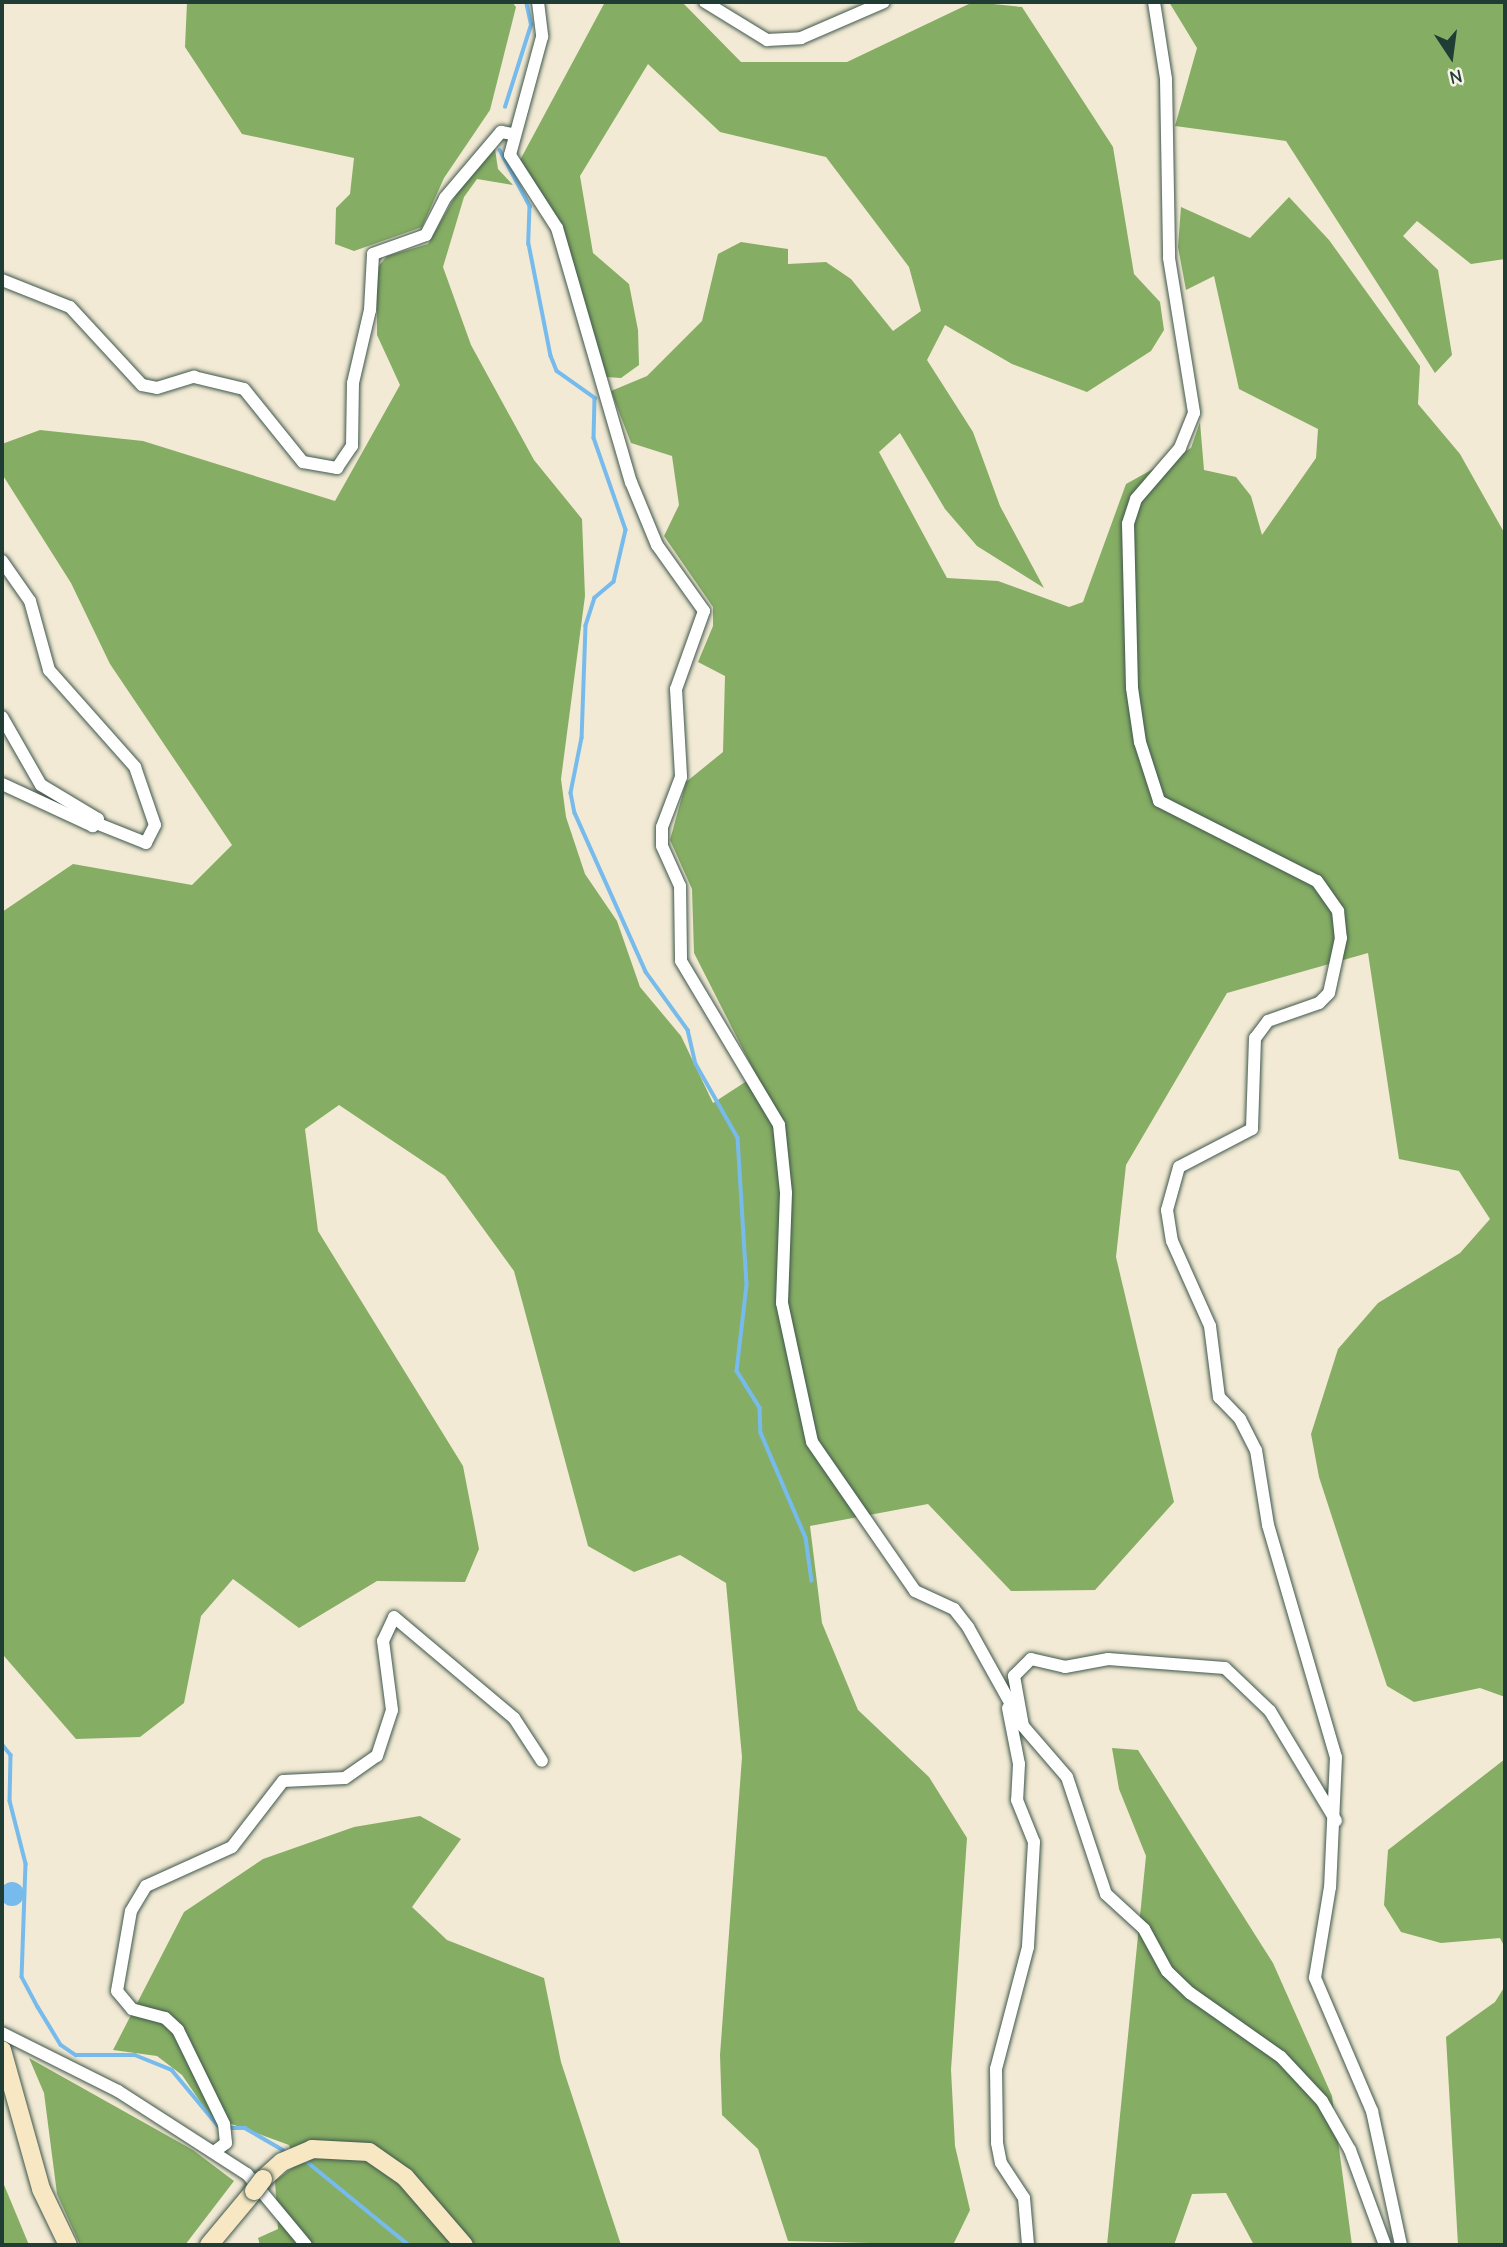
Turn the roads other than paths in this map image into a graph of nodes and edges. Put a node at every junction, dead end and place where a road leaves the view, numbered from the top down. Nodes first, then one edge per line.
1 (538, 2) edge
2 (705, 2) edge
3 (884, 2) edge
4 (1154, 2) edge
5 (512, 134) junction
6 (2, 280) edge
7 (2, 561) edge
8 (2, 717) edge
9 (2, 784) edge
10 (96, 823) junction
11 (1006, 1698) junction
12 (1023, 1726) junction
13 (542, 1761) dead end
14 (1336, 1822) junction
15 (2, 2033) edge
16 (2, 2050) edge
17 (214, 2152) junction
18 (68, 2245) edge
19 (209, 2245) edge
20 (306, 2245) edge
21 (464, 2245) edge
22 (1028, 2245) edge
23 (1385, 2245) edge
24 (1401, 2245) edge

1 - 5 street
2 - 3 street
4 - 14 street
5 - 6 street
5 - 11 street
7 - 10 street
8 - 10 street
9 - 10 street
11 - 12 street
11 - 22 street
12 - 14 street
12 - 23 street
13 - 17 street
14 - 24 street
15 - 17 street
16 - 18 street
17 - 20 street
19 - 21 street

